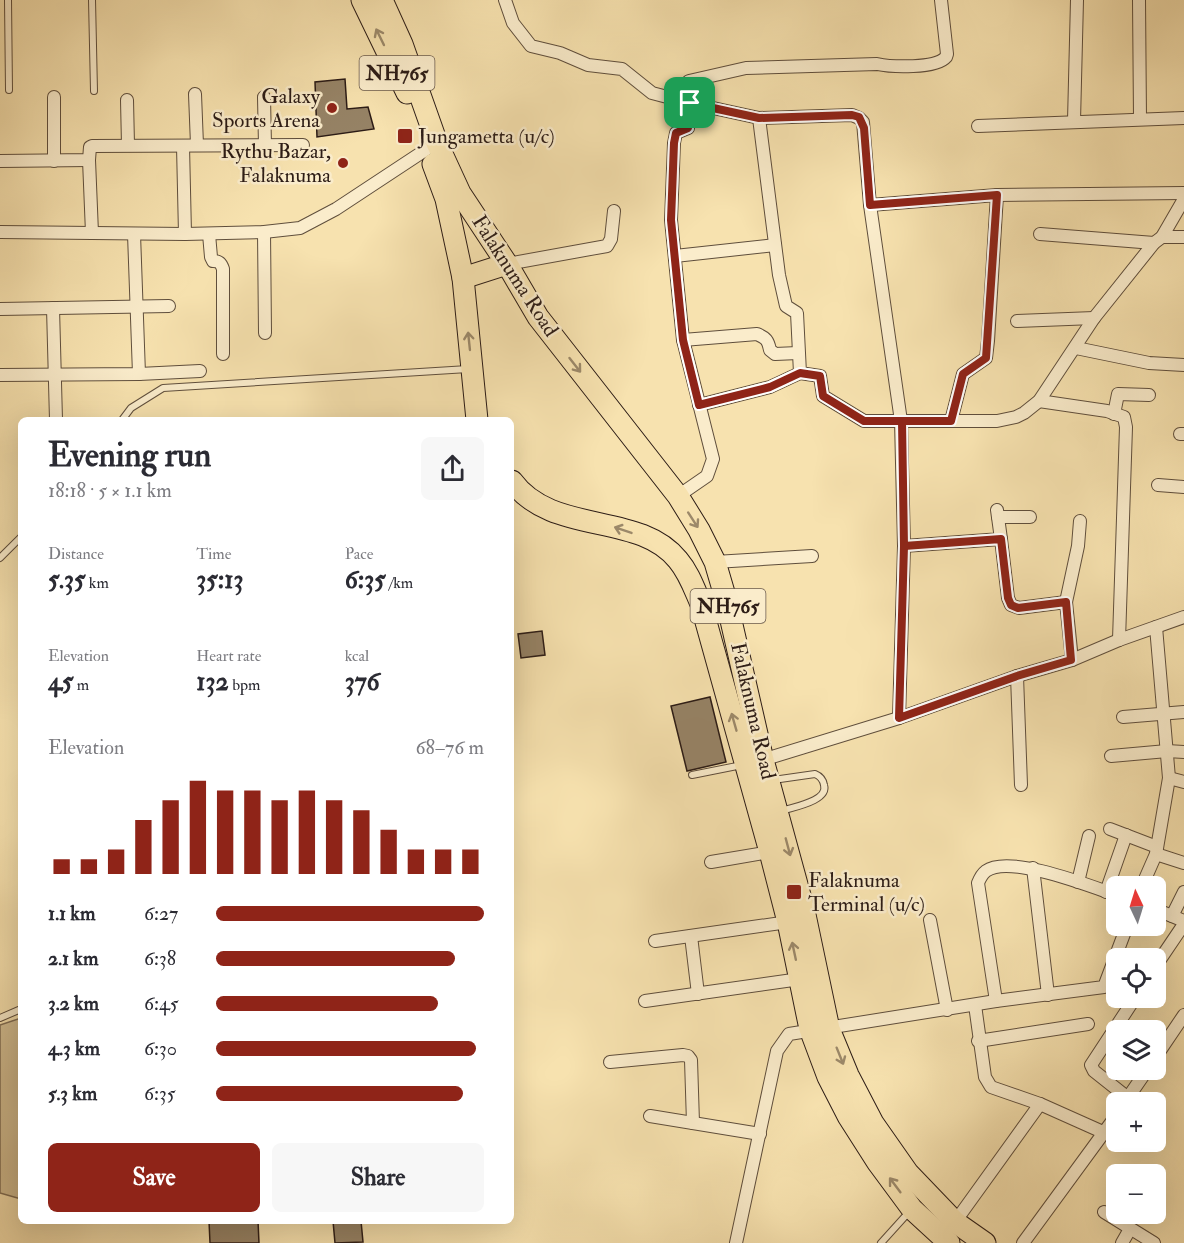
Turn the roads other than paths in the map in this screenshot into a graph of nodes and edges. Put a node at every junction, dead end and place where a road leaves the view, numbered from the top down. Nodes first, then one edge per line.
1 (8, 0) edge
2 (92, 0) edge
3 (362, 0) edge
4 (382, 0) edge
5 (505, 0) edge
6 (940, 0) edge
7 (1077, 0) edge
8 (1139, 0) edge
9 (9, 90) dead end
10 (94, 91) dead end
11 (195, 94) dead end
12 (54, 97) dead end
13 (264, 97) dead end
14 (127, 100) dead end
15 (690, 103) junction
16 (759, 118) junction
17 (1140, 118) junction
18 (1184, 118) edge
19 (1074, 121) junction
20 (978, 126) dead end
21 (128, 145) junction
22 (197, 145) junction
23 (183, 146) junction
24 (265, 146) junction
25 (303, 146) dead end
26 (428, 149) junction
27 (89, 160) junction
28 (0, 161) edge
29 (54, 161) junction
30 (1184, 193) edge
31 (997, 195) junction
32 (1184, 199) edge
33 (870, 205) junction
34 (614, 211) dead end
35 (0, 232) edge
36 (264, 232) junction
37 (92, 233) junction
38 (134, 234) junction
39 (185, 234) junction
40 (209, 234) junction
41 (1040, 234) dead end
42 (1184, 237) edge
43 (1158, 240) junction
44 (775, 245) junction
45 (675, 256) junction
46 (507, 264) junction
47 (463, 278) junction
48 (169, 306) dead end
49 (137, 307) junction
50 (53, 308) junction
51 (0, 309) edge
52 (1094, 318) junction
53 (1017, 321) dead end
54 (266, 333) dead end
55 (683, 340) junction
56 (1076, 348) junction
57 (798, 353) junction
58 (223, 354) dead end
59 (1184, 365) edge
60 (472, 369) junction
61 (200, 371) dead end
62 (800, 373) junction
63 (55, 374) junction
64 (139, 374) junction
65 (0, 375) edge
66 (1149, 395) dead end
67 (1039, 401) junction
68 (699, 405) junction
69 (1114, 414) junction
70 (56, 417) edge
71 (124, 417) edge
72 (477, 417) edge
73 (902, 421) junction
74 (951, 421) junction
75 (514, 484) edge
76 (1158, 485) dead end
77 (1184, 487) edge
78 (678, 496) junction
79 (1030, 518) dead end
80 (1080, 521) dead end
81 (1001, 539) junction
82 (18, 540) edge
83 (904, 546) junction
84 (812, 556) dead end
85 (0, 558) edge
86 (715, 562) junction
87 (1066, 602) junction
88 (1184, 617) edge
89 (1156, 627) junction
90 (1119, 640) junction
91 (1071, 660) junction
92 (1017, 676) junction
93 (1184, 712) edge
94 (1164, 715) junction
95 (1123, 717) dead end
96 (899, 718) junction
97 (1167, 751) junction
98 (1184, 753) edge
99 (1111, 756) dead end
100 (754, 762) junction
101 (692, 775) dead end
102 (1169, 778) junction
103 (769, 781) junction
104 (1184, 782) edge
105 (1021, 784) dead end
106 (778, 812) junction
107 (1110, 829) dead end
108 (1126, 835) junction
109 (1089, 836) dead end
110 (1157, 850) junction
111 (770, 852) junction
112 (711, 862) dead end
113 (1184, 863) edge
114 (1033, 868) junction
115 (1115, 876) edge
116 (1146, 876) edge
117 (1078, 882) junction
118 (1106, 891) edge
119 (1184, 892) edge
120 (1166, 914) edge
121 (930, 920) dead end
122 (1180, 920) edge
123 (788, 922) junction
124 (691, 936) junction
125 (1123, 936) edge
126 (655, 941) dead end
127 (1165, 948) edge
128 (800, 979) junction
129 (698, 994) junction
130 (1048, 995) junction
131 (645, 1001) dead end
132 (996, 1001) junction
133 (975, 1005) junction
134 (1128, 1008) edge
135 (18, 1010) edge
136 (947, 1010) junction
137 (1184, 1016) edge
138 (0, 1018) edge
139 (1088, 1024) dead end
140 (820, 1029) junction
141 (978, 1041) junction
142 (1166, 1042) edge
143 (610, 1062) dead end
144 (1117, 1092) edge
145 (1040, 1104) junction
146 (650, 1116) dead end
147 (693, 1123) junction
148 (1105, 1133) joint
149 (760, 1134) junction
150 (886, 1157) junction
151 (912, 1209) junction
152 (1104, 1212) dead end
153 (955, 1222) junction
154 (1131, 1229) junction
155 (736, 1243) edge
156 (881, 1243) edge
157 (949, 1243) edge
158 (985, 1243) edge
159 (1023, 1243) edge
160 (1122, 1243) edge
161 (1154, 1243) edge

1 - 9 lane
2 - 10 lane
26 -> 3 highway, Falaknuma Road / NH765
4 - 46 highway, Falaknuma Road / NH765
5 - 15 street
6 - 15 street
7 - 19 street
8 - 17 street
11 - 22 street
12 - 29 street
13 - 24 street
14 - 21 street
15 - 16 street
15 - 45 street
16 - 33 street
16 - 44 street
17 - 18 street
17 - 19 street
19 - 20 street
21 - 23 street
21 - 27 street
22 - 23 street
22 - 24 street
23 - 39 street
24 - 25 street
26 - 36 street
26 - 47 highway, Falaknuma Road / NH765
27 - 29 street
27 - 37 street
28 - 29 street
30 - 31 street
31 - 33 street
31 - 74 street
32 - 43 street
33 - 73 street
34 - 46 street
35 - 37 street
36 - 40 street
36 - 54 street
37 - 38 street
38 - 39 street
38 - 49 street
39 - 40 street
40 - 58 street
41 - 43 street
42 - 43 street
43 - 52 street
44 - 45 street
44 - 57 street
45 - 55 street
46 - 47 highway
46 -> 78 highway, Falaknuma Road / NH765
60 -> 47 highway, Falaknuma Road / NH765
48 - 49 street
49 - 50 street
49 - 64 street
50 - 51 street
50 - 63 street
52 - 53 street
52 - 56 street
55 - 57 street
55 - 68 street
56 - 59 street
56 - 67 street
57 - 62 street
60 - 71 lane
60 - 72 highway, Falaknuma Road / NH765
61 - 64 street
62 - 68 street
62 - 73 street
63 - 64 street
63 - 65 street
63 - 70 street
66 - 69 street
67 - 69 street
67 - 74 street
68 - 78 street
69 - 90 street
73 - 74 street
73 - 83 street
100 -> 75 highway, Falaknuma Road / NH765
76 - 77 street
78 -> 86 highway, Falaknuma Road / NH765
79 - 81 street
80 - 87 street
81 - 83 street
81 - 87 street
82 - 85 lane
83 - 96 street
84 - 86 street
86 - 100 highway, Falaknuma Road / NH765
87 - 91 street
88 - 89 street
89 - 90 street
89 - 94 street
90 - 91 street
91 - 92 street
92 - 96 street
92 - 105 street
93 - 94 street
94 - 95 street
94 - 97 street
96 - 100 street
97 - 98 street
97 - 99 street
97 - 102 street
100 - 101 lane
100 - 103 highway, Falaknuma Road / NH765
100 - 111 highway, Falaknuma Road / NH765
102 - 104 street
102 - 110 street
103 - 106 highway, Falaknuma Road / NH765
103 - 106 lane
106 -> 140 highway, Falaknuma Road / NH765
107 - 108 street
108 - 110 street
108 - 115 street
109 - 117 street
110 - 113 street
110 - 116 street
111 - 112 street
111 - 123 highway, Falaknuma Road / NH765
114 - 117 street
114 - 130 street
114 - 132 street
117 - 118 street
119 - 122 street
120 - 122 street
121 - 136 street
122 - 127 street
123 - 124 street
128 -> 123 highway, Falaknuma Road / NH765
124 - 126 street
124 - 129 street
125 - 130 street
128 - 129 street
128 - 140 highway, Falaknuma Road / NH765
129 - 131 street
130 - 132 street
132 - 133 street
133 - 136 street
133 - 141 street
134 - 144 street
135 - 138 lane
136 - 140 street
137 - 142 street
139 - 141 street
140 - 149 street
140 - 150 highway, Falaknuma Road / NH765
141 - 145 street
143 - 147 street
145 - 148 street
145 - 153 street
146 - 147 street
147 - 149 street
148 - 159 street
149 - 155 street
151 -> 150 highway, Falaknuma Road / NH765
150 - 153 highway, Falaknuma Road / NH765
151 - 156 lane
151 - 157 highway, Falaknuma Road / NH765
152 - 154 street
153 - 158 highway, Falaknuma Road / NH765
154 - 160 street
154 - 161 street

